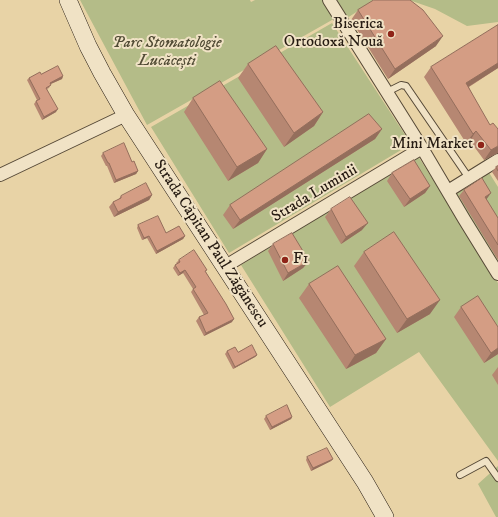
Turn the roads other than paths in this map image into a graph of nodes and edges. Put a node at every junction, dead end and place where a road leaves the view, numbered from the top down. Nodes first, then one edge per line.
1 (68, 0) edge
2 (328, 0) edge
3 (387, 92) junction
4 (126, 115) junction
5 (422, 148) junction
6 (498, 160) edge
7 (0, 174) edge
8 (469, 178) junction
9 (448, 191) junction
10 (224, 267) junction
11 (498, 274) edge
12 (460, 475) dead end
13 (498, 478) edge
14 (365, 482) junction
15 (385, 517) edge
16 (397, 517) edge

1 - 4 main road, Strada Căpitan Paul Zăgănescu
2 - 3 street
3 - 5 street
3 - 8 lane
4 - 7 street
4 - 10 main road, Strada Căpitan Paul Zăgănescu
5 - 9 street
5 - 10 street, Strada Luminii
6 - 8 street
8 - 9 street
9 - 11 street
10 - 14 main road, Strada Căpitan Paul Zăgănescu
12 - 13 lane
14 - 15 main road, Strada Căpitan Paul Zăgănescu
14 - 16 main road, Strada Căpitan Paul Zăgănescu

